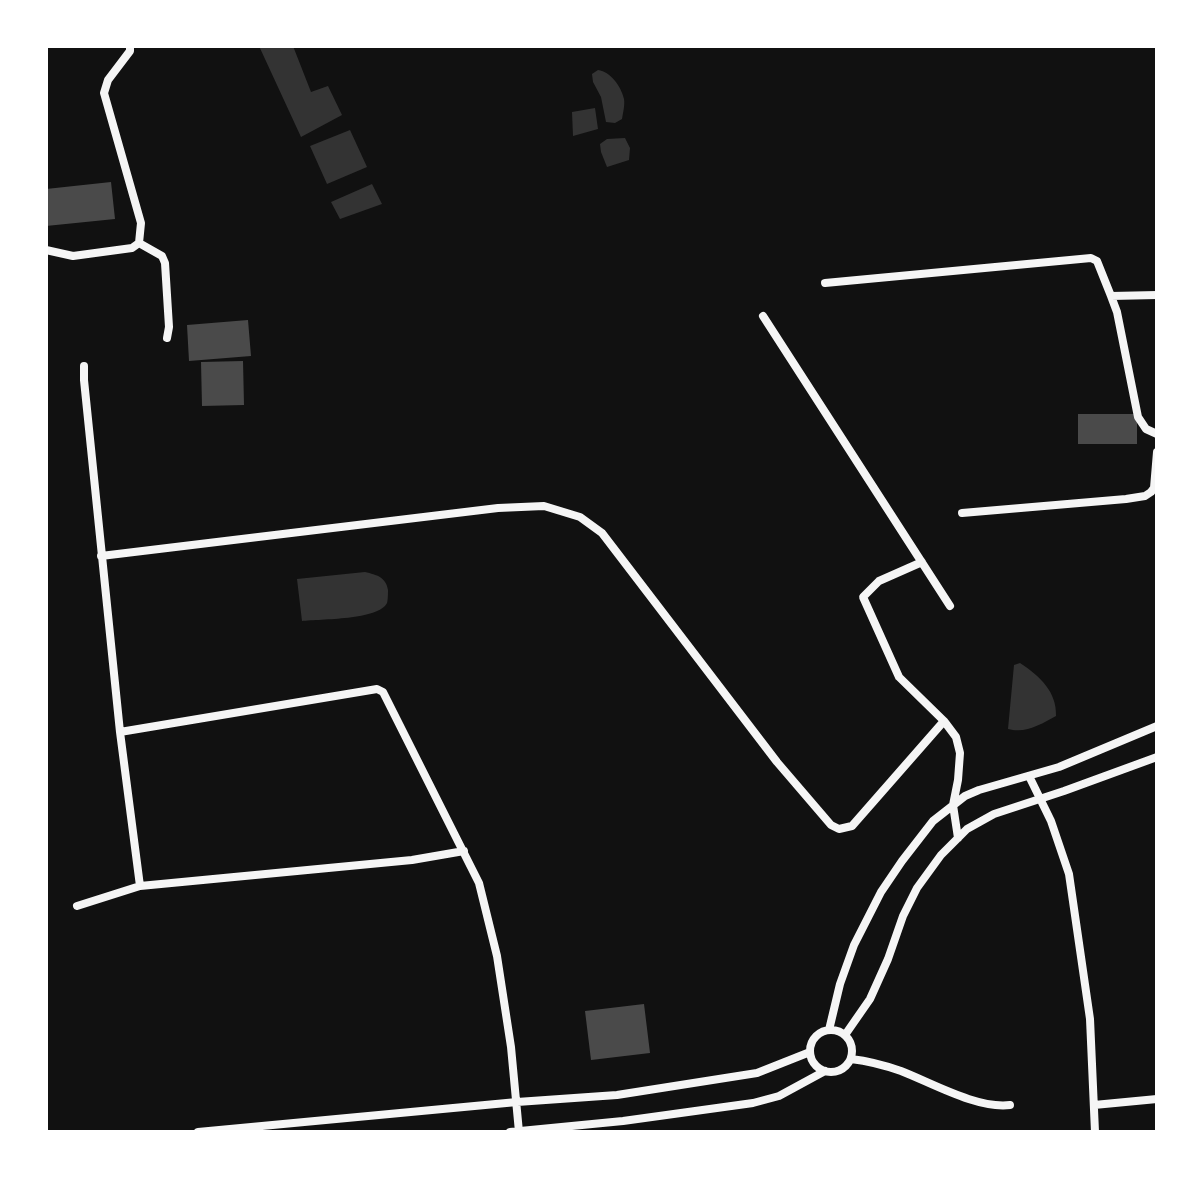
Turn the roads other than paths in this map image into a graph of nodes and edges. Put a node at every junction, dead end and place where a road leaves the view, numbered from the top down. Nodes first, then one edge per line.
1 (130, 46) edge
2 (139, 243) junction
3 (46, 250) edge
4 (825, 283) dead end
5 (1157, 295) edge
6 (1111, 296) junction
7 (763, 316) dead end
8 (167, 338) dead end
9 (84, 366) dead end
10 (1157, 434) edge
11 (1157, 452) edge
12 (962, 513) dead end
13 (101, 556) junction
14 (922, 562) junction
15 (950, 606) dead end
16 (944, 721) junction
17 (1157, 726) edge
18 (120, 732) junction
19 (1157, 757) edge
20 (1029, 776) junction
21 (1041, 799) junction
22 (953, 805) junction
23 (958, 838) junction
24 (464, 851) junction
25 (140, 886) junction
26 (77, 906) dead end
27 (829, 1030) junction
28 (845, 1035) junction
29 (810, 1052) junction
30 (851, 1059) junction
31 (825, 1071) junction
32 (1157, 1099) edge
33 (517, 1102) junction
34 (1010, 1105) dead end
35 (1094, 1105) junction
36 (198, 1132) edge
37 (510, 1132) edge
38 (518, 1132) edge
39 (1095, 1132) edge

1 - 2 street
2 - 3 street
2 - 8 street
4 - 6 street
5 - 6 street
6 - 10 street
7 - 14 street
9 - 13 street
11 - 12 street
13 - 16 street
13 - 18 street
14 - 15 street
14 - 16 street
16 - 22 street
17 - 20 street
18 - 24 street
18 - 25 street
19 - 21 street
20 - 21 street
20 - 22 street
21 - 23 street
21 - 35 street
22 - 23 street
22 - 27 street
23 - 28 street
24 - 25 street
24 - 33 street
25 - 26 street
27 - 28 street
27 - 29 street
28 - 30 street
29 - 31 street
29 - 33 street
30 - 31 street
30 - 34 street
31 - 38 street
32 - 35 street
33 - 36 street
33 - 38 street
35 - 39 street
37 - 38 street

